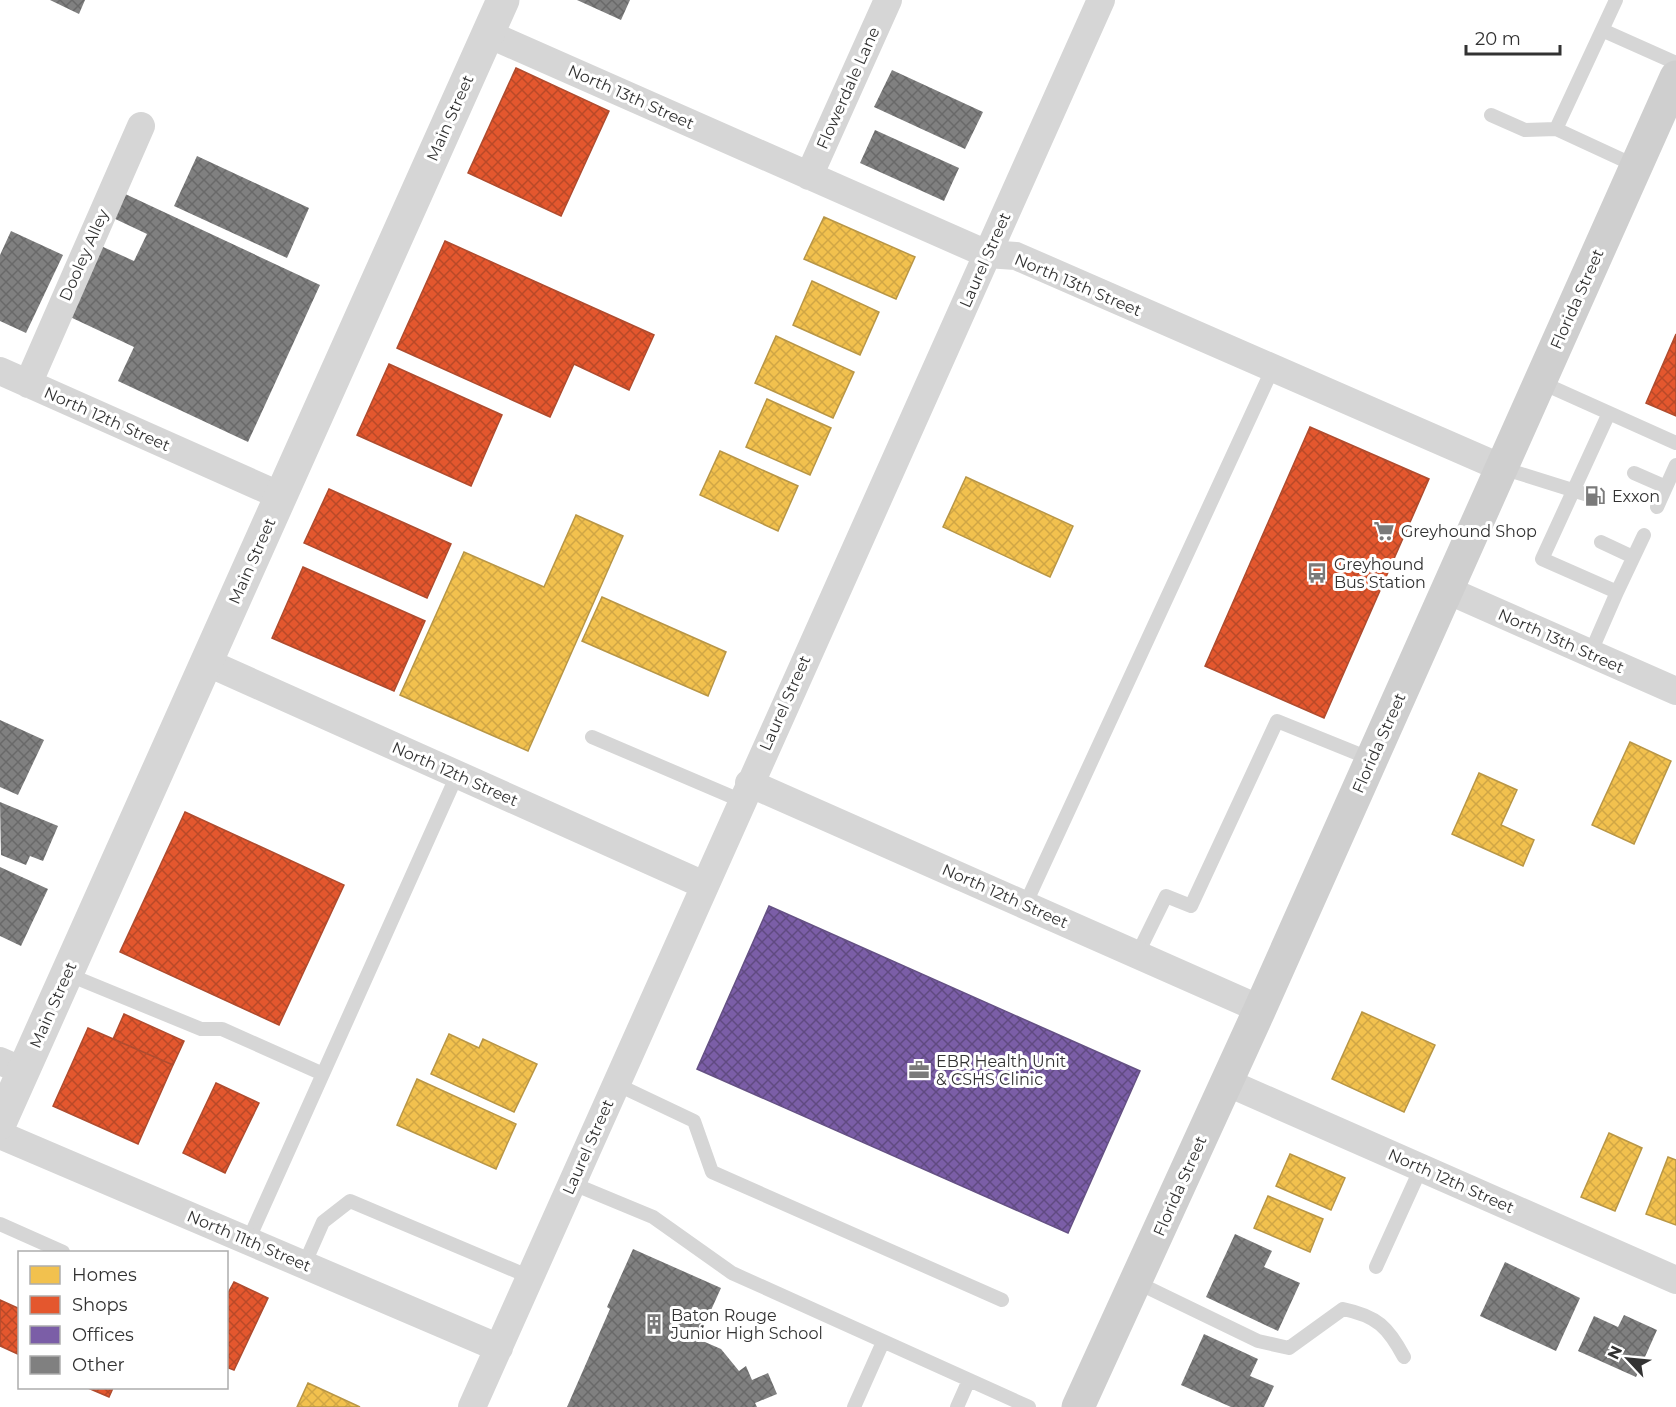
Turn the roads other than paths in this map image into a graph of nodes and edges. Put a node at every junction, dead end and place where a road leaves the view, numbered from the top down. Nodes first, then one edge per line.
1 (503, 0) edge
2 (888, 0) edge
3 (1101, 0) edge
4 (1616, 0) edge
5 (1602, 30) junction
6 (488, 34) junction
7 (1676, 63) edge
8 (1673, 91) edge
9 (1491, 115) dead end
10 (141, 126) dead end
11 (1556, 129) junction
12 (1636, 166) junction
13 (808, 176) junction
14 (987, 254) junction
15 (1272, 370) junction
16 (0, 371) edge
17 (1540, 382) junction
18 (28, 384) junction
19 (1609, 413) junction
20 (1676, 443) edge
21 (1676, 465) edge
22 (1502, 468) junction
23 (1634, 473) dead end
24 (1666, 487) junction
25 (1580, 492) junction
26 (281, 496) junction
27 (1657, 507) dead end
28 (1644, 535) dead end
29 (1601, 542) dead end
30 (1634, 557) junction
31 (1447, 590) junction
32 (1617, 592) junction
33 (1590, 654) junction
34 (206, 662) junction
35 (1676, 691) edge
36 (592, 737) dead end
37 (1371, 759) junction
38 (457, 775) junction
39 (745, 792) junction
40 (704, 885) junction
41 (1025, 905) junction
42 (1137, 955) junction
43 (67, 974) junction
44 (1260, 1009) junction
45 (12, 1066) edge
46 (323, 1074) junction
47 (1226, 1082) junction
48 (616, 1084) junction
49 (0, 1123) edge
50 (0, 1135) edge
51 (1421, 1168) junction
52 (571, 1183) junction
53 (0, 1224) edge
54 (248, 1241) junction
55 (61, 1251) edge
56 (304, 1265) junction
57 (1376, 1267) dead end
58 (530, 1277) junction
59 (1676, 1280) edge
60 (1136, 1282) junction
61 (1002, 1300) dead end
62 (884, 1342) junction
63 (499, 1348) junction
64 (1404, 1357) dead end
65 (969, 1380) junction
66 (472, 1407) edge
67 (854, 1407) edge
68 (957, 1407) edge
69 (1029, 1407) edge
70 (1078, 1407) edge

1 - 6 street, Main Street
2 - 13 street, Flowerdale Lane
3 - 14 street, Laurel Street
4 - 5 lane
5 - 7 lane
5 - 11 lane
6 - 13 street, North 13th Street
6 - 26 street, Main Street
8 - 12 main road, Florida Street
9 - 11 lane
10 - 18 street, Dooley Alley
11 - 12 lane
12 - 17 main road, Florida Street
13 - 14 street, North 13th Street
14 - 15 street, North 13th Street
14 - 39 street, Laurel Street
15 - 22 street, North 13th Street
15 - 41 lane
16 - 18 street, North 12th Street
17 - 19 lane
17 - 22 main road, Florida Street
18 - 26 street, North 12th Street
19 - 20 lane
19 - 25 lane
21 - 24 lane
22 - 25 lane
22 - 31 main road, Florida Street
23 - 24 lane
24 - 27 lane
25 - 32 lane
26 - 34 street, Main Street
28 - 30 lane
29 - 30 lane
30 - 32 lane
31 - 33 street, North 13th Street
31 - 37 main road, Florida Street
32 - 33 lane
33 - 35 street, North 13th Street
34 - 38 street, North 12th Street
34 - 43 street, Main Street
36 - 39 lane
37 - 42 lane
37 - 44 main road, Florida Street
38 - 40 street, North 12th Street
38 - 46 lane
39 - 40 street, Laurel Street
39 - 41 street, North 12th Street
40 - 48 street, Laurel Street
41 - 42 street, North 12th Street
42 - 44 street, North 12th Street
43 - 45 street, Main Street
43 - 46 lane
44 - 47 main road, Florida Street
45 - 49 street, Main Street
46 - 54 lane
47 - 51 street, North 12th Street
47 - 60 main road, Florida Street
48 - 52 street, Laurel Street
48 - 61 lane
50 - 54 street, North 11th Street
51 - 57 lane
51 - 59 street, North 12th Street
52 - 58 street, Laurel Street
52 - 62 lane
53 - 55 lane
54 - 56 street, North 11th Street
56 - 58 lane
56 - 63 street, North 11th Street
58 - 63 street, Laurel Street
60 - 64 lane
60 - 70 main road, Florida Street
62 - 65 lane
62 - 67 lane
63 - 66 street, Laurel Street
65 - 68 lane
65 - 69 lane

